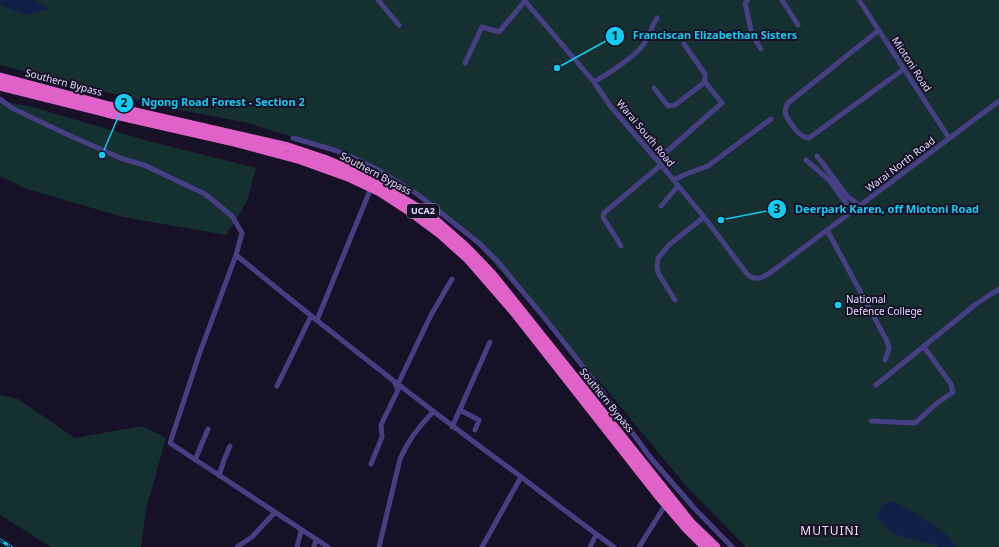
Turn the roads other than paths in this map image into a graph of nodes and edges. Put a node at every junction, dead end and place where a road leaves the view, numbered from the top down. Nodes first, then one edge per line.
1 (378, 0) edge
2 (748, 0) edge
3 (782, 0) edge
4 (859, 0) edge
5 (524, 1) edge
6 (657, 18) dead end
7 (399, 25) dead end
8 (798, 25) dead end
9 (879, 30) junction
10 (684, 44) dead end
11 (761, 49) dead end
12 (465, 63) dead end
13 (904, 69) junction
14 (0, 77) edge
15 (594, 82) junction
16 (705, 82) junction
17 (0, 86) edge
18 (654, 88) dead end
19 (0, 98) edge
20 (999, 101) edge
21 (771, 119) dead end
22 (293, 138) dead end
23 (949, 138) junction
24 (817, 156) dead end
25 (657, 160) junction
26 (806, 160) dead end
27 (661, 165) junction
28 (674, 180) junction
29 (678, 186) junction
30 (371, 188) junction
31 (661, 206) dead end
32 (859, 206) junction
33 (852, 211) junction
34 (704, 217) junction
35 (827, 230) junction
36 (621, 246) dead end
37 (236, 256) junction
38 (452, 279) dead end
39 (754, 279) joint
40 (999, 289) edge
41 (675, 300) dead end
42 (311, 316) junction
43 (317, 320) junction
44 (490, 342) dead end
45 (924, 347) junction
46 (885, 360) dead end
47 (396, 382) junction
48 (876, 385) dead end
49 (277, 386) dead end
50 (460, 410) junction
51 (434, 412) junction
52 (871, 421) dead end
53 (452, 427) junction
54 (208, 429) dead end
55 (475, 430) dead end
56 (230, 446) dead end
57 (195, 460) junction
58 (372, 464) dead end
59 (219, 476) junction
60 (520, 477) junction
61 (666, 504) junction
62 (275, 512) junction
63 (301, 531) junction
64 (596, 535) junction
65 (316, 539) junction
66 (237, 547) edge
67 (297, 547) edge
68 (314, 547) edge
69 (328, 547) edge
70 (379, 547) edge
71 (482, 547) edge
72 (590, 547) edge
73 (614, 547) edge
74 (639, 547) edge
75 (705, 547) edge
76 (716, 547) edge
77 (732, 547) edge

1 - 7 street
2 - 11 street
3 - 8 street
4 - 9 street, Miotoni Road
5 - 12 street
5 - 15 street, Warai South Road
6 - 15 street
9 - 13 street, Miotoni Road
9 - 13 street
10 - 16 street
13 - 23 street, Miotoni Road
14 - 76 highway, Southern Bypass / UCA2
15 - 25 street, Warai South Road
16 - 18 street
16 - 25 street
17 - 30 highway, Southern Bypass / UCA2
19 - 37 street
20 - 23 street, Warai North Road
21 - 28 street
22 - 77 street
23 - 32 street, Warai North Road
24 - 32 street
25 - 27 street, Warai South Road
26 - 33 street
27 - 28 street, Warai South Road
27 - 36 street
28 - 29 street, Warai South Road
29 - 31 street
29 - 34 street, Warai South Road
30 - 43 street
30 - 61 highway, Southern Bypass / UCA2
32 - 33 street, Warai North Road
33 - 35 street, Warai North Road
34 - 39 street, Warai South Road
34 - 41 street
35 - 39 street, Warai North Road
35 - 46 street
37 - 42 street
37 - 57 street
38 - 47 street
40 - 45 street
42 - 43 street
42 - 49 street
43 - 47 street
44 - 50 street
45 - 48 street
45 - 52 street
47 - 51 street
47 - 58 street
50 - 53 street
50 - 55 street
51 - 53 street
51 - 70 street
53 - 60 street
54 - 57 street
56 - 59 street
57 - 59 street
59 - 62 street
60 - 64 street
60 - 71 street
61 - 74 street
61 - 75 highway, Southern Bypass / UCA2
62 - 63 street
62 - 66 street
63 - 65 street
63 - 67 street
64 - 72 street
64 - 73 street
65 - 68 street
65 - 69 street

